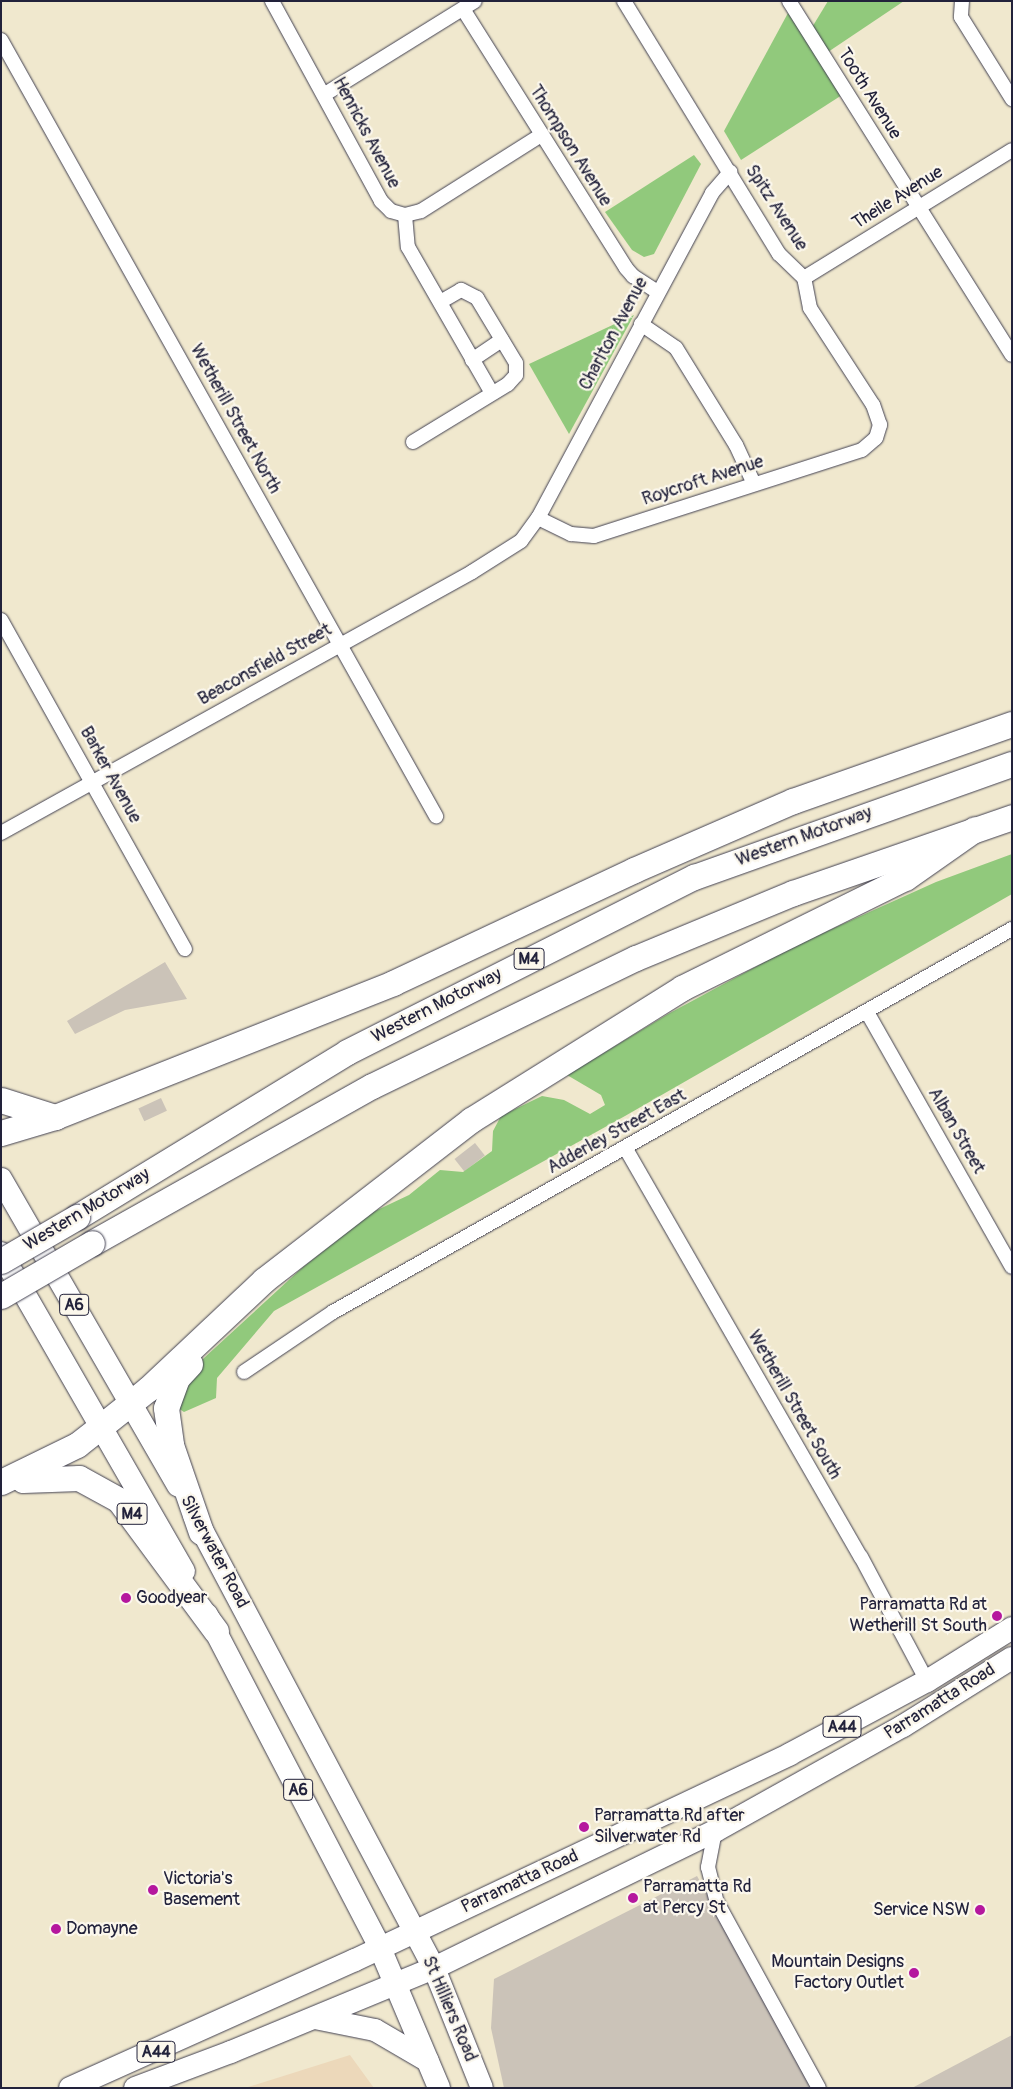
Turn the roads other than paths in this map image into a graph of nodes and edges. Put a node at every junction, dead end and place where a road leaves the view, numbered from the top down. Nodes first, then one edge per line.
1 (272, 1) edge
2 (624, 1) edge
3 (789, 1) edge
4 (962, 1) edge
5 (469, 5) edge
6 (1, 40) edge
7 (325, 94) junction
8 (1012, 99) edge
9 (541, 135) junction
10 (1012, 150) edge
11 (730, 172) junction
12 (918, 207) junction
13 (405, 215) junction
14 (804, 278) junction
15 (658, 292) junction
16 (440, 302) junction
17 (642, 324) junction
18 (502, 340) junction
19 (1012, 355) edge
20 (472, 360) junction
21 (492, 394) junction
22 (876, 438) joint
23 (413, 442) dead end
24 (754, 484) junction
25 (538, 518) junction
26 (1, 620) edge
27 (340, 644) junction
28 (1012, 724) edge
29 (1012, 764) edge
30 (93, 783) junction
31 (436, 816) dead end
32 (1012, 817) edge
33 (975, 829) junction
34 (1, 833) edge
35 (1012, 929) edge
36 (185, 948) dead end
37 (867, 1012) junction
38 (1, 1100) edge
39 (55, 1117) junction
40 (1, 1133) edge
41 (626, 1149) junction
42 (394, 1177) junction
43 (1, 1179) edge
44 (1, 1253) edge
45 (1, 1261) edge
46 (1012, 1267) edge
47 (1, 1296) edge
48 (244, 1372) dead end
49 (130, 1404) junction
50 (99, 1428) junction
51 (1, 1483) edge
52 (202, 1532) junction
53 (1012, 1628) edge
54 (216, 1631) junction
55 (1012, 1658) edge
56 (927, 1681) junction
57 (715, 1832) junction
58 (415, 1931) junction
59 (380, 1948) junction
60 (434, 1968) junction
61 (395, 1983) junction
62 (315, 2018) junction
63 (428, 2061) junction
64 (70, 2088) edge
65 (134, 2088) edge
66 (439, 2088) edge
67 (482, 2088) edge
68 (819, 2088) edge

1 - 7 street, Henricks Avenue
2 - 11 street, Spitz Avenue
3 - 12 street, Tooth Avenue
4 - 8 street
5 - 7 street
5 - 9 street, Thompson Avenue
6 - 27 street, Wetherill Street North
7 - 13 street, Henricks Avenue
9 - 13 street
9 - 15 street, Thompson Avenue
10 - 12 street, Theile Avenue
11 - 14 street, Spitz Avenue
11 - 15 street, Charlton Avenue
12 - 14 street, Theile Avenue
12 - 19 street, Tooth Avenue
13 - 16 street
14 - 22 street, Spitz Avenue
15 - 17 street, Charlton Avenue
16 - 18 street
16 - 20 street
17 - 24 street
17 - 25 street, Charlton Avenue
18 - 20 street
18 - 21 street
20 - 21 street
21 - 23 street
22 - 24 street, Roycroft Avenue
24 - 25 street, Roycroft Avenue
25 - 27 street, Beaconsfield Street
26 - 30 street, Barker Avenue
27 - 30 street, Beaconsfield Street
27 - 31 street, Wetherill Street North
28 - 39 highway
29 - 45 highway, Western Motorway / M4, bridge
30 - 34 street, Beaconsfield Street
30 - 36 street, Barker Avenue
32 - 33 highway, Western Motorway
33 - 42 highway
33 - 47 highway, Western Motorway, bridge
35 - 37 street, Adderley Street East
37 - 41 street, Adderley Street East
37 - 46 street, Alban Street
38 - 39 highway
39 - 40 highway
41 - 48 street, Adderley Street East
41 - 56 street, Wetherill Street South
42 - 49 highway
42 - 52 highway
43 - 49 highway, Silverwater Road / A6
44 - 50 highway, Silverwater Road / A6
49 - 50 highway
49 - 52 highway, Silverwater Road / A6
50 - 51 highway, M4
50 - 54 highway, Silverwater Road / A6
51 - 54 highway, M4
52 - 58 highway, Silverwater Road / A6
53 - 56 highway, Parramatta Road / A44
54 - 59 highway, Silverwater Road / A6
55 - 57 highway, Parramatta Road / A44
56 - 58 highway, Parramatta Road / A44
57 - 60 highway, Parramatta Road / A44
57 - 68 street
58 - 59 highway, Parramatta Road / A44
58 - 60 highway, St Hilliers Road / A6
59 - 61 highway, Silverwater Road / A6
59 - 64 highway, Parramatta Road / A44
60 - 61 highway, Parramatta Road / A44
60 - 67 highway, St Hilliers Road / A6
61 - 62 highway, Parramatta Road / A44
61 - 63 highway, A6
62 - 63 highway
62 - 65 highway, Parramatta Road / A44
63 - 66 highway, A6

